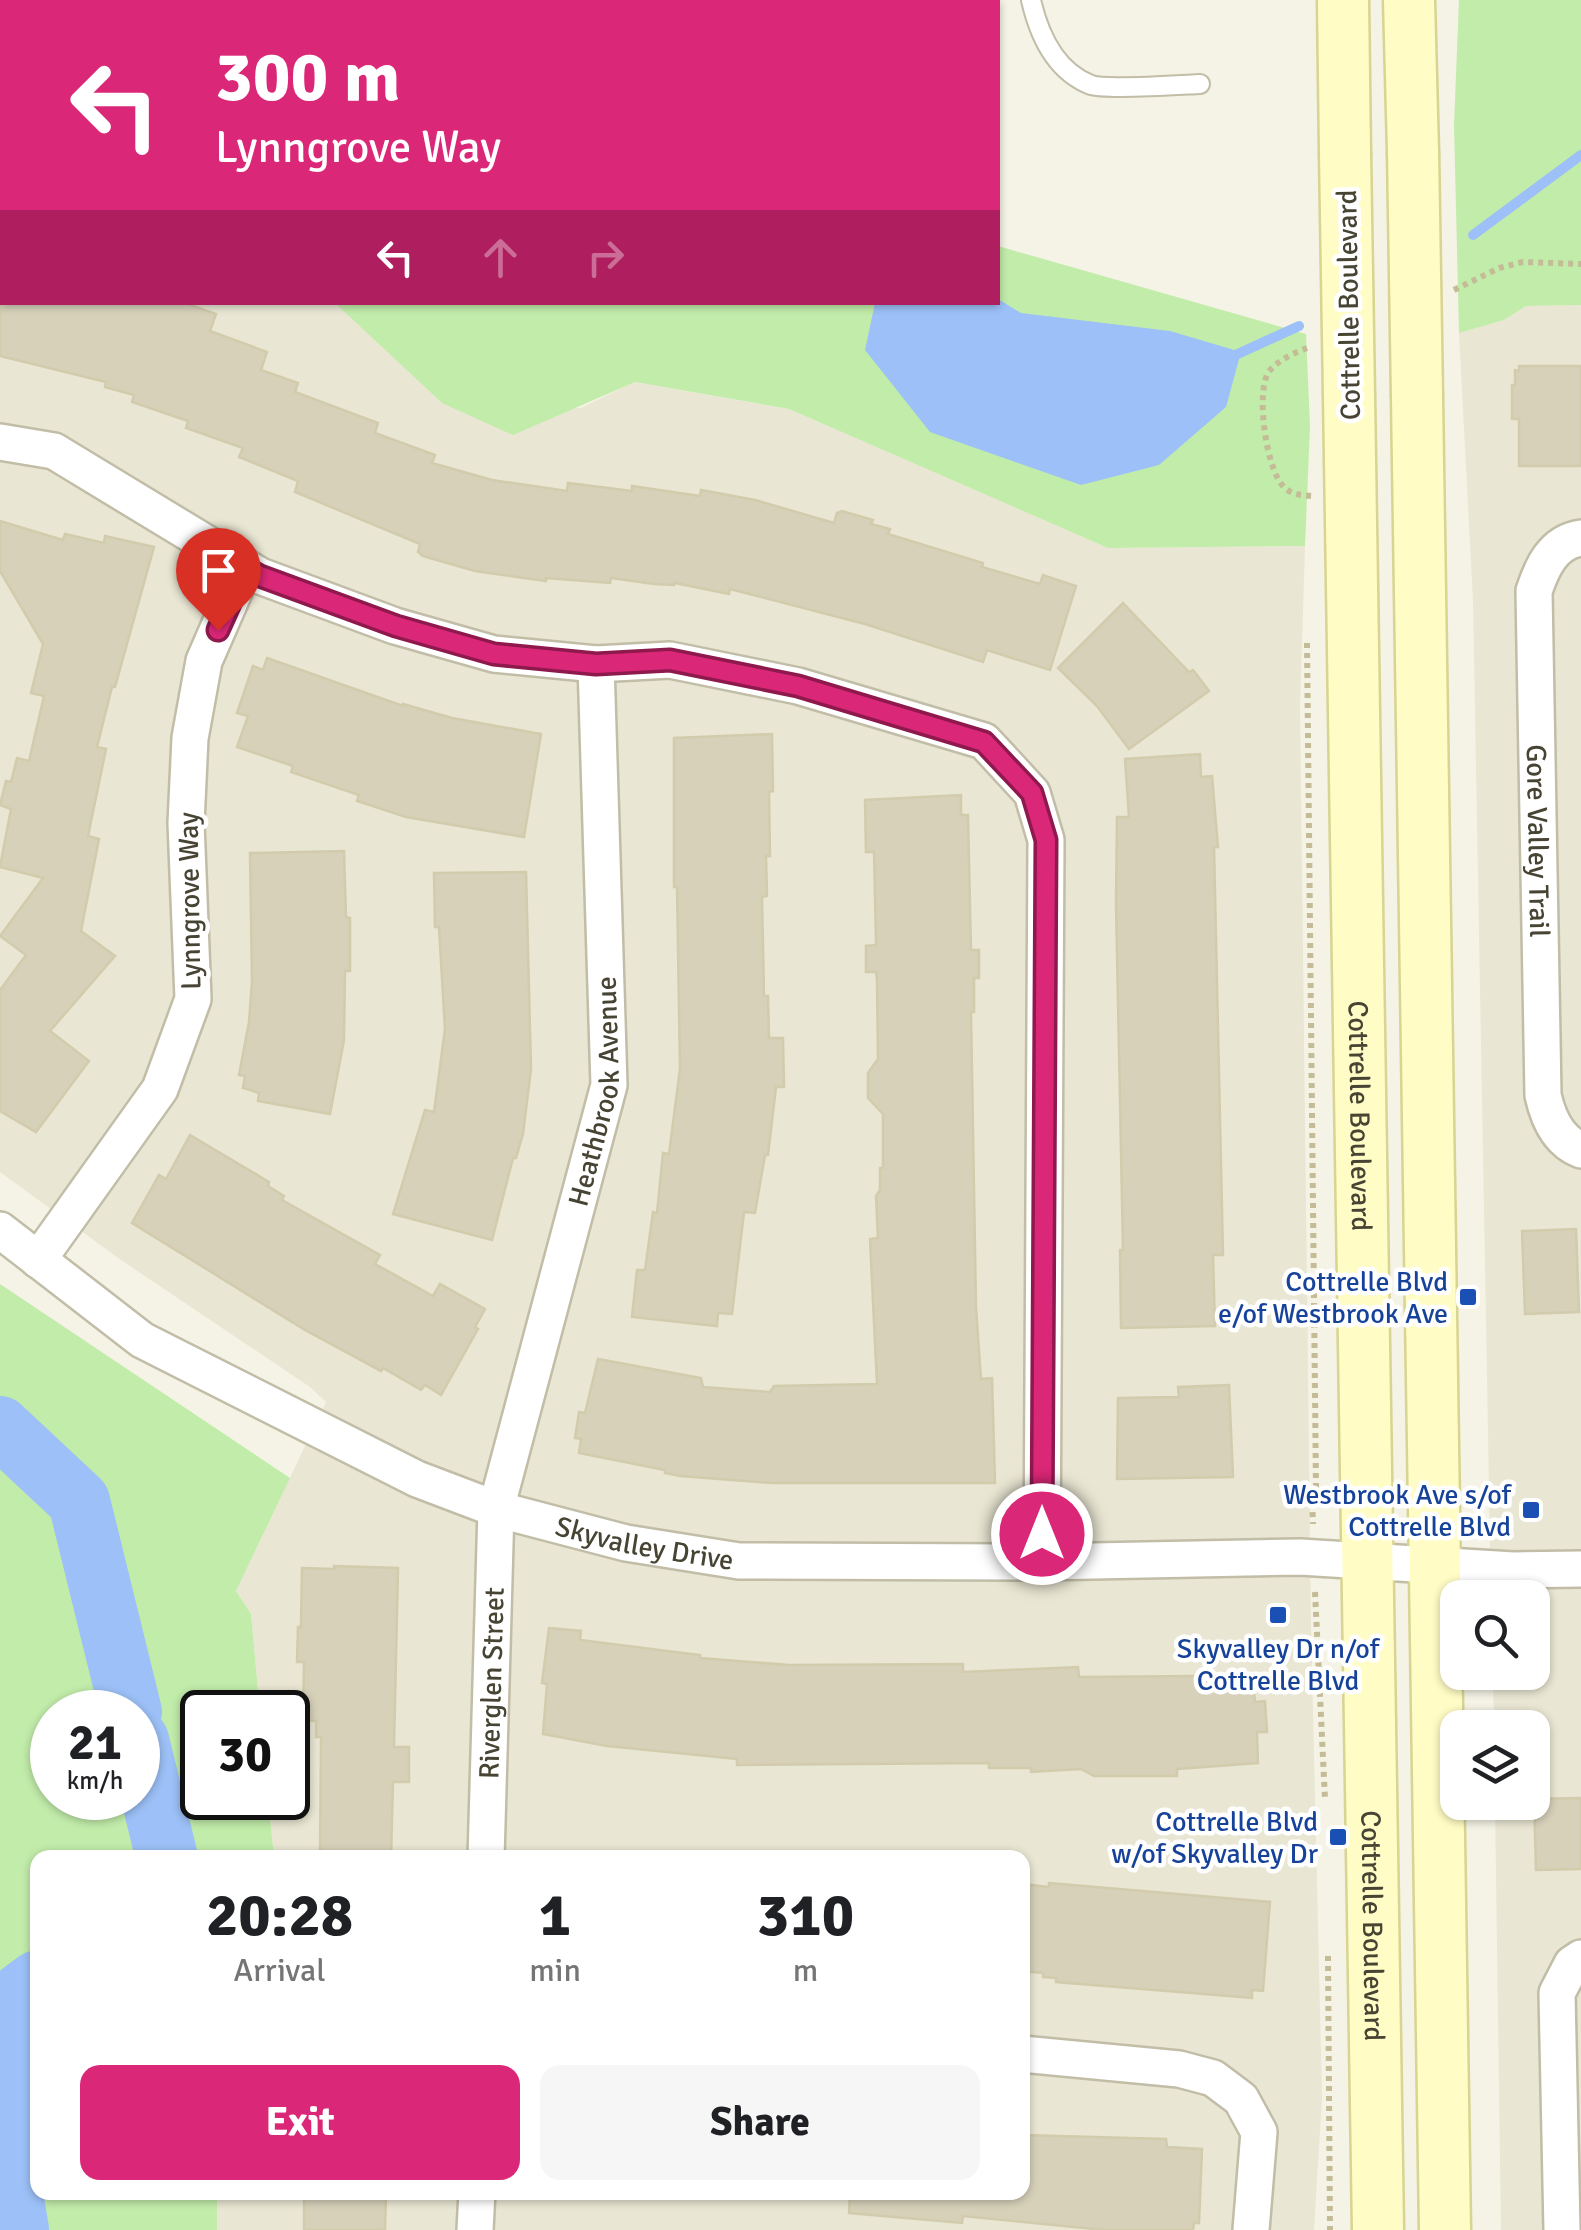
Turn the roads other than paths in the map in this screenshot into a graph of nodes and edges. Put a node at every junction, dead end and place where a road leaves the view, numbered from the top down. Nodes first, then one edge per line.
1 (1031, 0) edge
2 (1343, 0) edge
3 (1409, 0) edge
4 (1200, 84) dead end
5 (0, 442) edge
6 (1581, 538) edge
7 (246, 568) junction
8 (596, 664) junction
9 (1581, 1150) edge
10 (0, 1230) edge
11 (38, 1260) junction
12 (496, 1509) junction
13 (1369, 1561) junction
14 (1042, 1562) junction
15 (1436, 1565) junction
16 (1581, 1569) edge
17 (486, 1850) edge
18 (1581, 1958) edge
19 (1030, 2055) edge
20 (476, 2200) edge
21 (476, 2230) edge
22 (1252, 2230) edge
23 (1378, 2230) edge
24 (1445, 2230) edge
25 (1562, 2230) edge

1 - 4 lane
2 - 13 main road, Cottrelle Boulevard, bridge
3 - 15 main road, bridge
5 - 7 street
6 - 9 street, Gore Valley Trail
7 - 8 street
7 - 11 street, Lynngrove Way
8 - 12 street, Heathbrook Avenue
8 - 14 street
10 - 11 street, Skyvalley Drive
11 - 12 street, Skyvalley Drive
12 - 14 street, Skyvalley Drive
12 - 17 street, Riverglen Street
13 - 14 street, Skyvalley Drive
13 - 15 street, Skyvalley Drive
13 - 23 main road, Cottrelle Boulevard
15 - 16 street, Skyvalley Drive
15 - 24 main road
18 - 25 street
19 - 22 street
20 - 21 street

